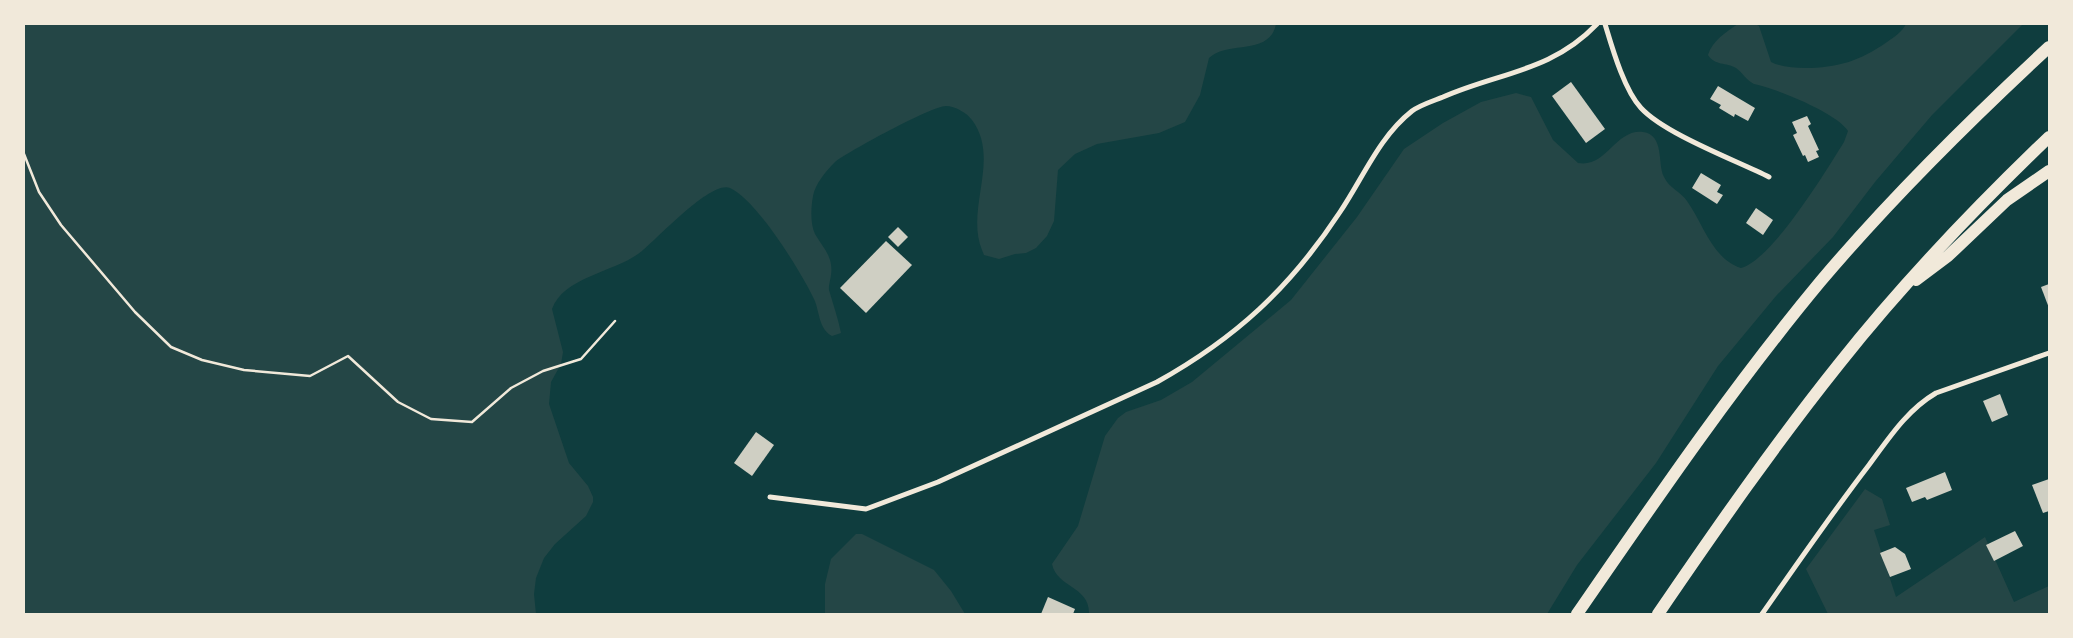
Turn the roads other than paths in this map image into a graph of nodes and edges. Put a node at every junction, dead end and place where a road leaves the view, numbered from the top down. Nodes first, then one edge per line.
1 (1598, 24) edge
2 (1605, 24) edge
3 (2049, 47) edge
4 (2049, 137) edge
5 (2049, 170) edge
6 (1769, 176) dead end
7 (1903, 288) junction
8 (2049, 353) edge
9 (770, 497) dead end
10 (1577, 614) edge
11 (1658, 614) edge
12 (1762, 614) edge

1 - 9 street
2 - 6 street
3 - 10 highway
4 - 7 highway
5 - 7 highway
7 - 11 highway
8 - 12 street

